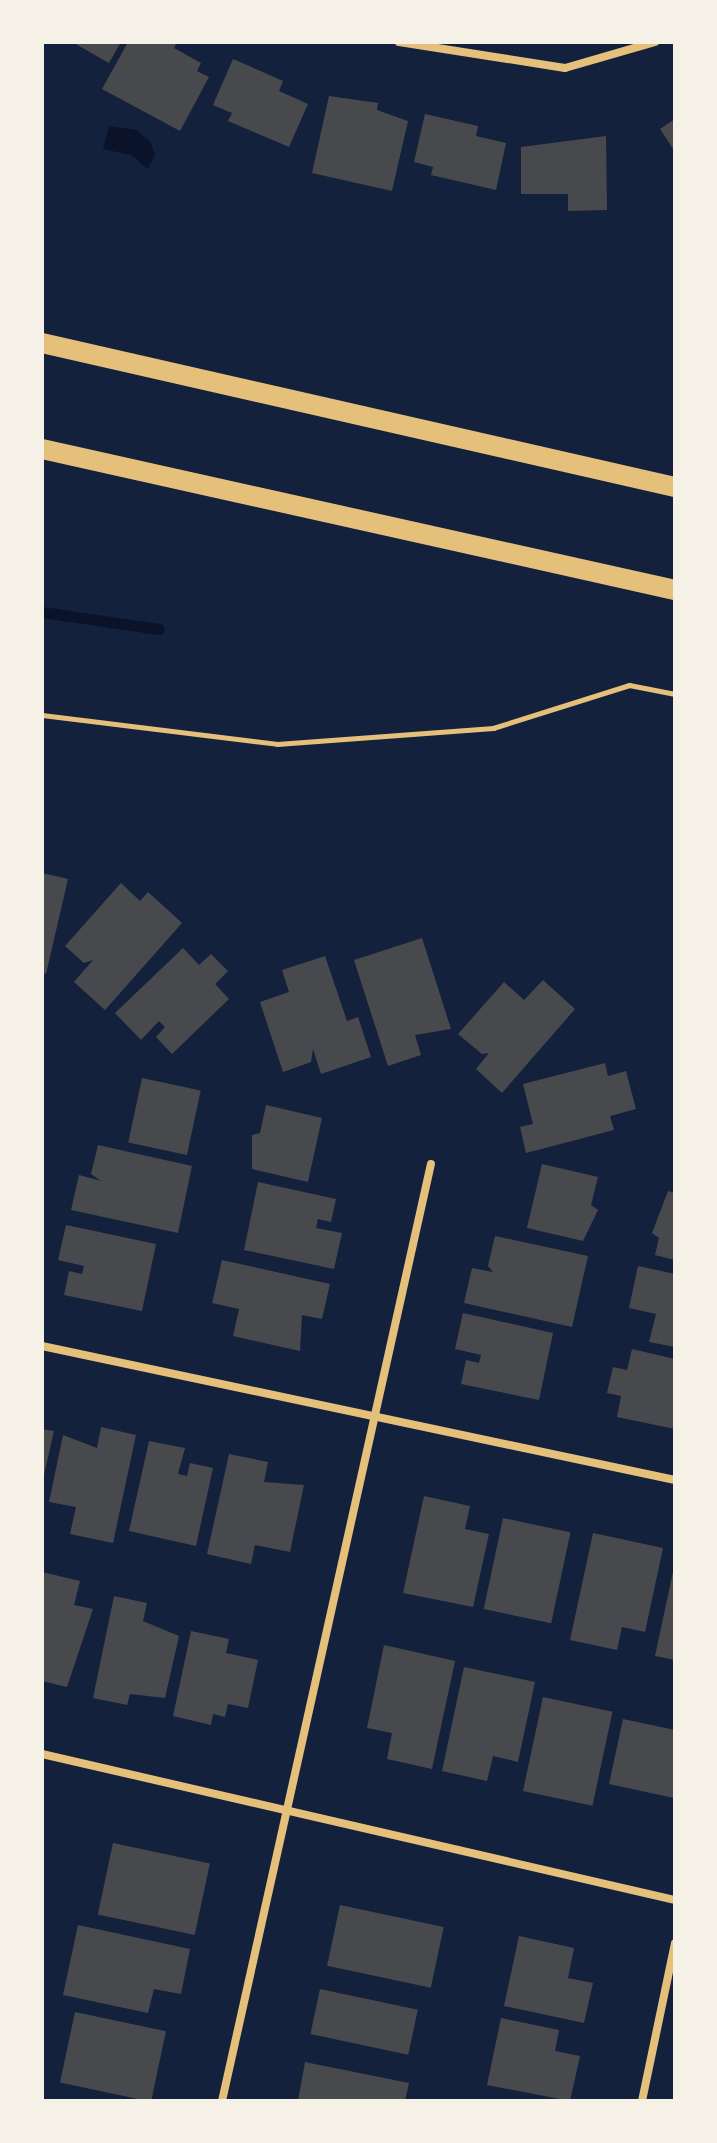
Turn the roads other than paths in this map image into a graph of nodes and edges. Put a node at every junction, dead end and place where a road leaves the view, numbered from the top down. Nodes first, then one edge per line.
1 (399, 42) edge
2 (655, 42) edge
3 (42, 343) edge
4 (42, 449) edge
5 (675, 487) edge
6 (675, 590) edge
7 (431, 1164) dead end
8 (42, 1346) edge
9 (373, 1414) junction
10 (675, 1480) edge
11 (42, 1754) edge
12 (286, 1810) junction
13 (675, 1900) edge
14 (675, 1943) edge
15 (222, 2101) edge
16 (642, 2101) edge

1 - 2 street
3 - 5 main road
4 - 6 main road
7 - 9 street
8 - 9 street
9 - 10 street
9 - 12 street
11 - 12 street
12 - 13 street
12 - 15 street
14 - 16 street

